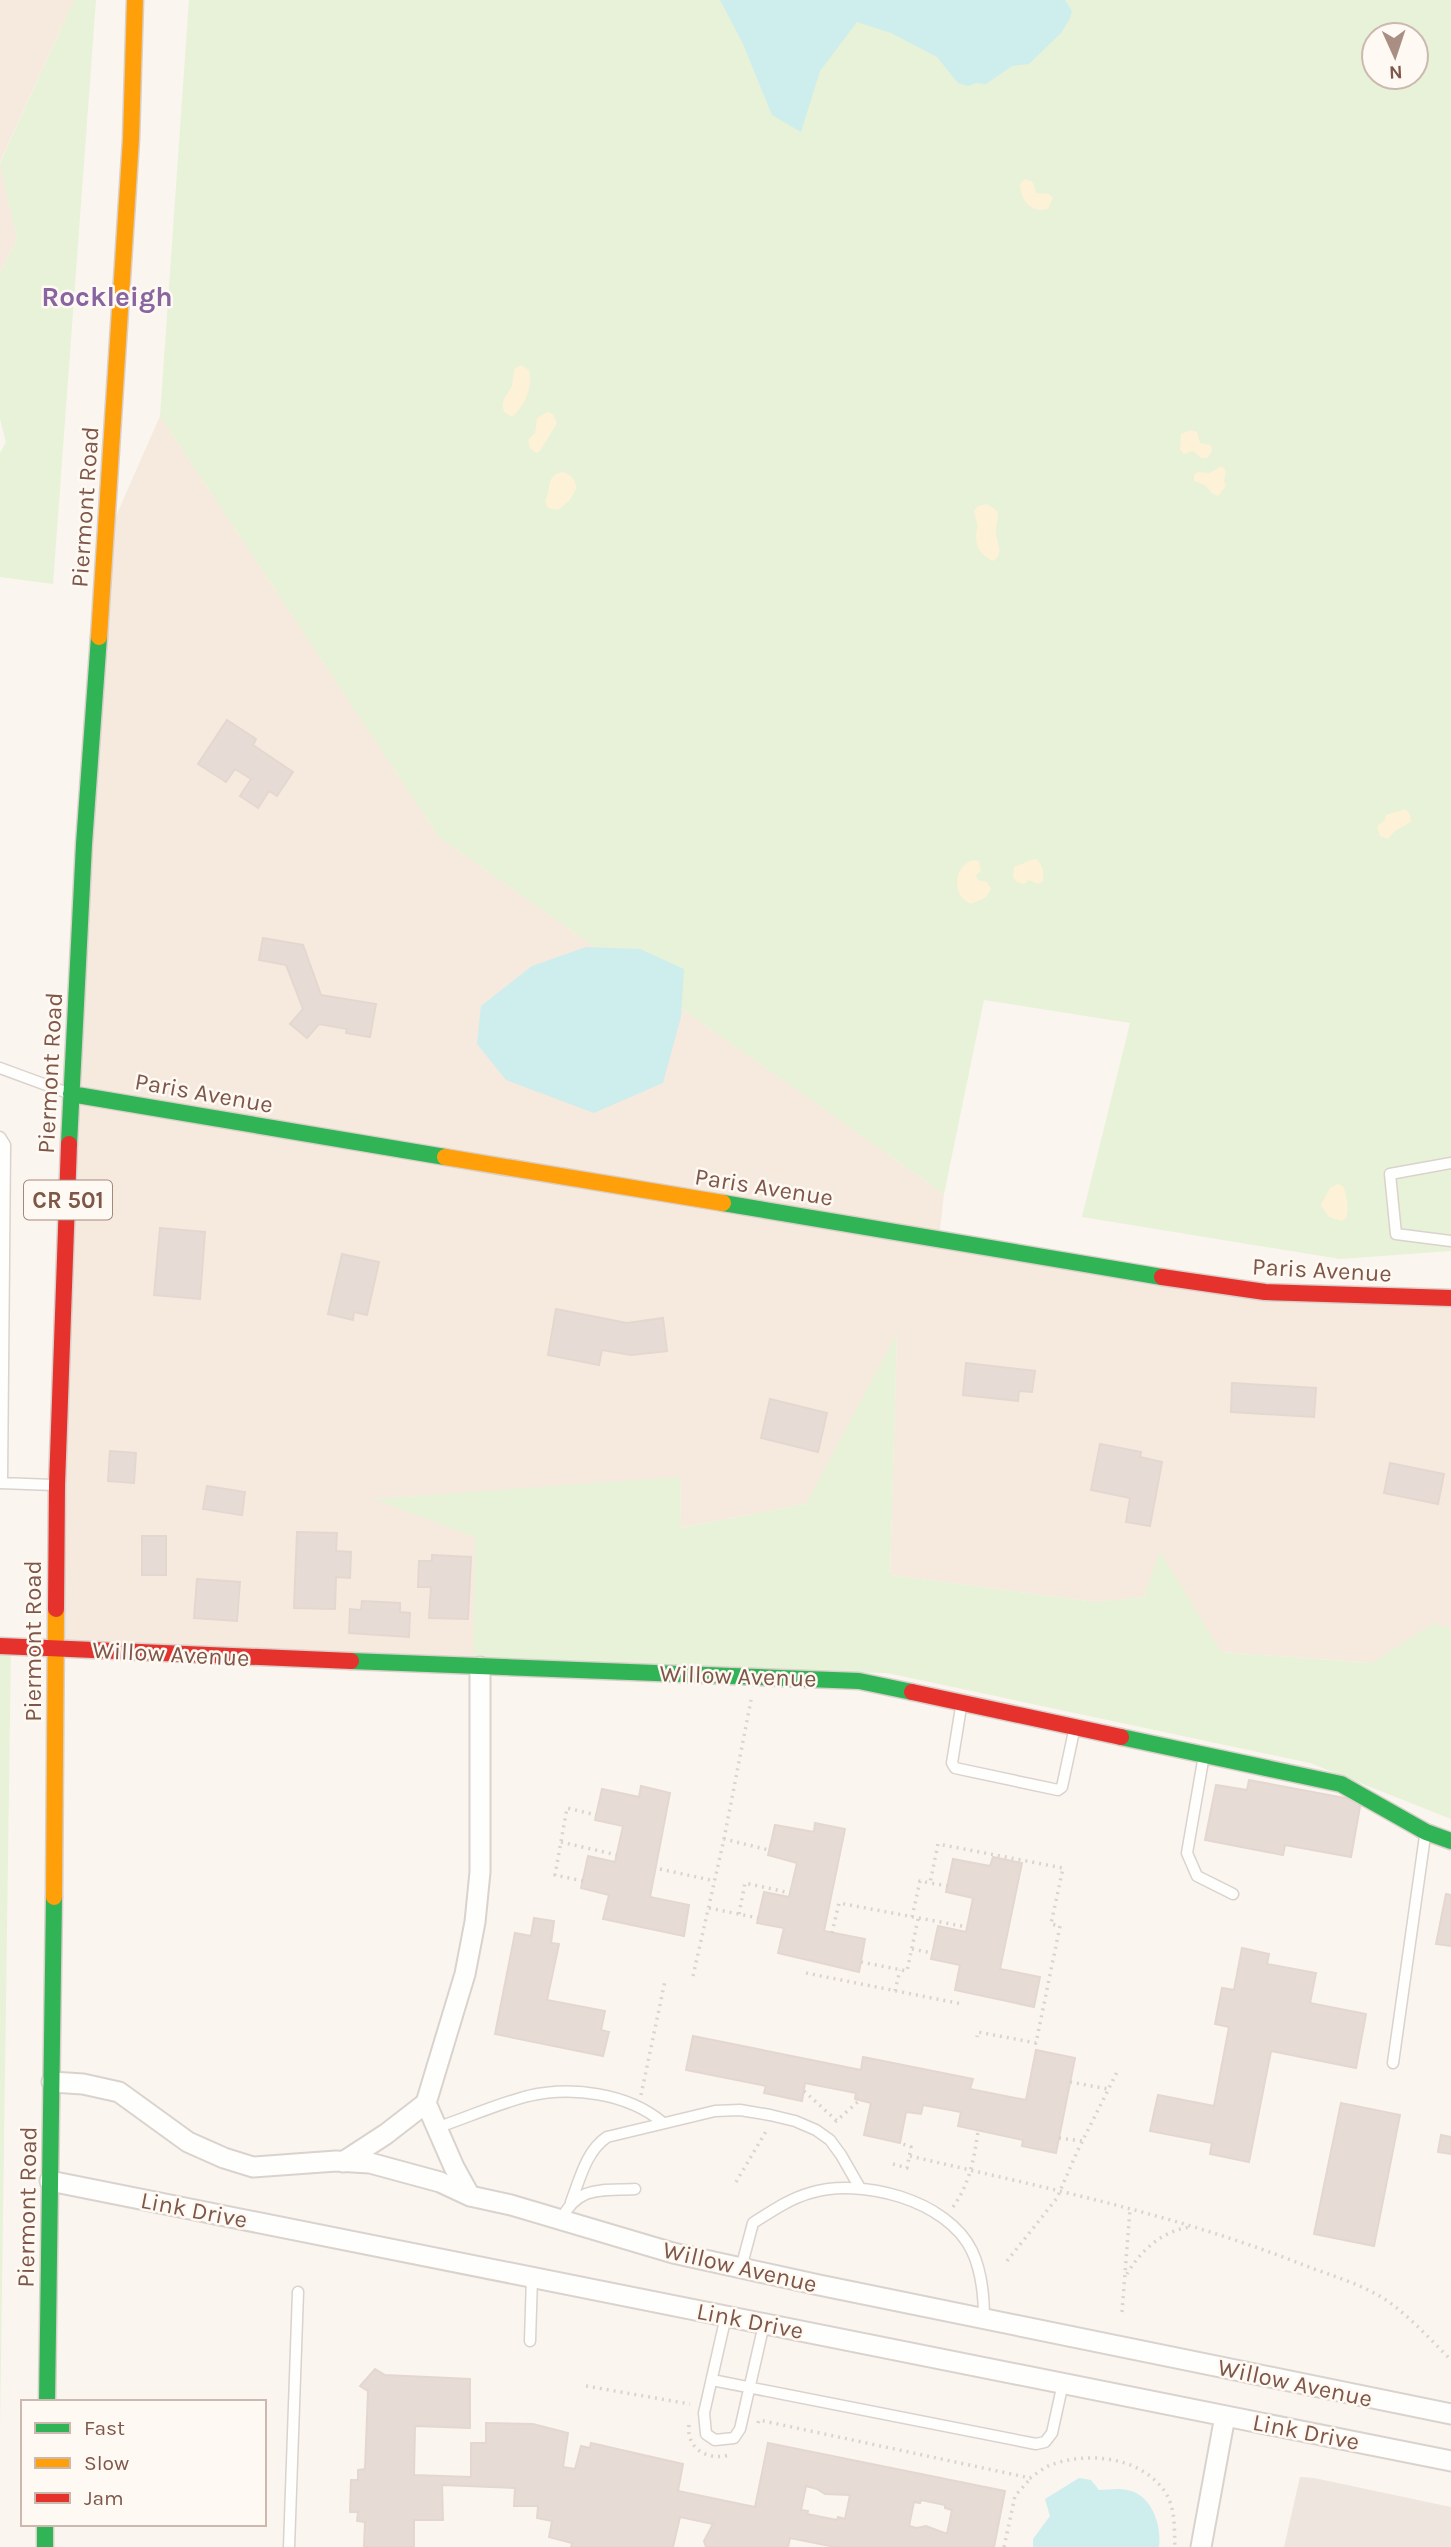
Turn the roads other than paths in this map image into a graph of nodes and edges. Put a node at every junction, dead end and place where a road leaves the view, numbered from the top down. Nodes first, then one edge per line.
1 (135, 0) edge
2 (0, 1068) edge
3 (72, 1094) junction
4 (0, 1137) edge
5 (1451, 1163) edge
6 (1451, 1241) edge
7 (1451, 1298) edge
8 (1, 1483) edge
9 (57, 1485) junction
10 (0, 1646) edge
11 (56, 1648) junction
12 (480, 1667) junction
13 (962, 1703) junction
14 (1075, 1727) junction
15 (1204, 1755) junction
16 (1426, 1832) junction
17 (1451, 1842) edge
18 (1233, 1894) dead end
19 (1393, 2063) dead end
20 (52, 2082) junction
21 (426, 2103) junction
22 (662, 2122) junction
23 (436, 2128) junction
24 (343, 2162) junction
25 (50, 2181) junction
26 (860, 2188) junction
27 (635, 2189) dead end
28 (470, 2196) junction
29 (571, 2202) junction
30 (561, 2220) junction
31 (741, 2269) junction
32 (532, 2277) junction
33 (298, 2292) dead end
34 (726, 2316) junction
35 (984, 2319) junction
36 (764, 2324) junction
37 (530, 2341) dead end
38 (712, 2380) junction
39 (1063, 2384) junction
40 (750, 2386) junction
41 (47, 2400) edge
42 (1451, 2414) edge
43 (1225, 2416) junction
44 (1451, 2461) edge
45 (45, 2526) edge
46 (45, 2547) edge
47 (289, 2547) edge
48 (1201, 2547) edge

1 - 3 street, Piermont Road / CR 501
2 - 3 lane
3 - 7 street, Paris Avenue
3 - 9 street, Piermont Road / CR 501
4 - 8 lane
5 - 6 lane
8 - 9 lane
9 - 11 street, Piermont Road / CR 501
10 - 11 street, Willow Avenue
11 - 12 street, Willow Avenue
11 - 20 street, Piermont Road / CR 501
12 - 13 street, Willow Avenue
12 - 21 street
13 - 14 street, Willow Avenue
13 - 14 lane
14 - 15 street, Willow Avenue
15 - 16 street, Willow Avenue
15 - 18 lane
16 - 17 street, Willow Avenue
16 - 19 lane
20 - 24 street, Willow Avenue
20 - 25 street, Piermont Road / CR 501
21 - 23 street
21 - 24 street
22 - 23 lane
22 - 26 lane
22 - 29 lane
23 - 28 street
24 - 28 street, Willow Avenue
25 - 32 street, Link Drive
25 - 41 street, Piermont Road / CR 501
26 - 31 lane
26 - 35 lane
27 - 29 lane
28 - 30 street, Willow Avenue
29 - 30 lane
30 - 31 street, Willow Avenue
31 - 35 street, Willow Avenue
32 - 34 street, Link Drive
32 - 37 lane
33 - 47 lane
34 - 36 street, Link Drive
34 - 38 lane
35 - 42 street, Willow Avenue
36 - 39 street, Link Drive
36 - 40 lane
38 - 40 lane
38 - 40 lane
39 - 40 lane
39 - 43 street, Link Drive
43 - 44 street, Link Drive
43 - 48 street
45 - 46 street

